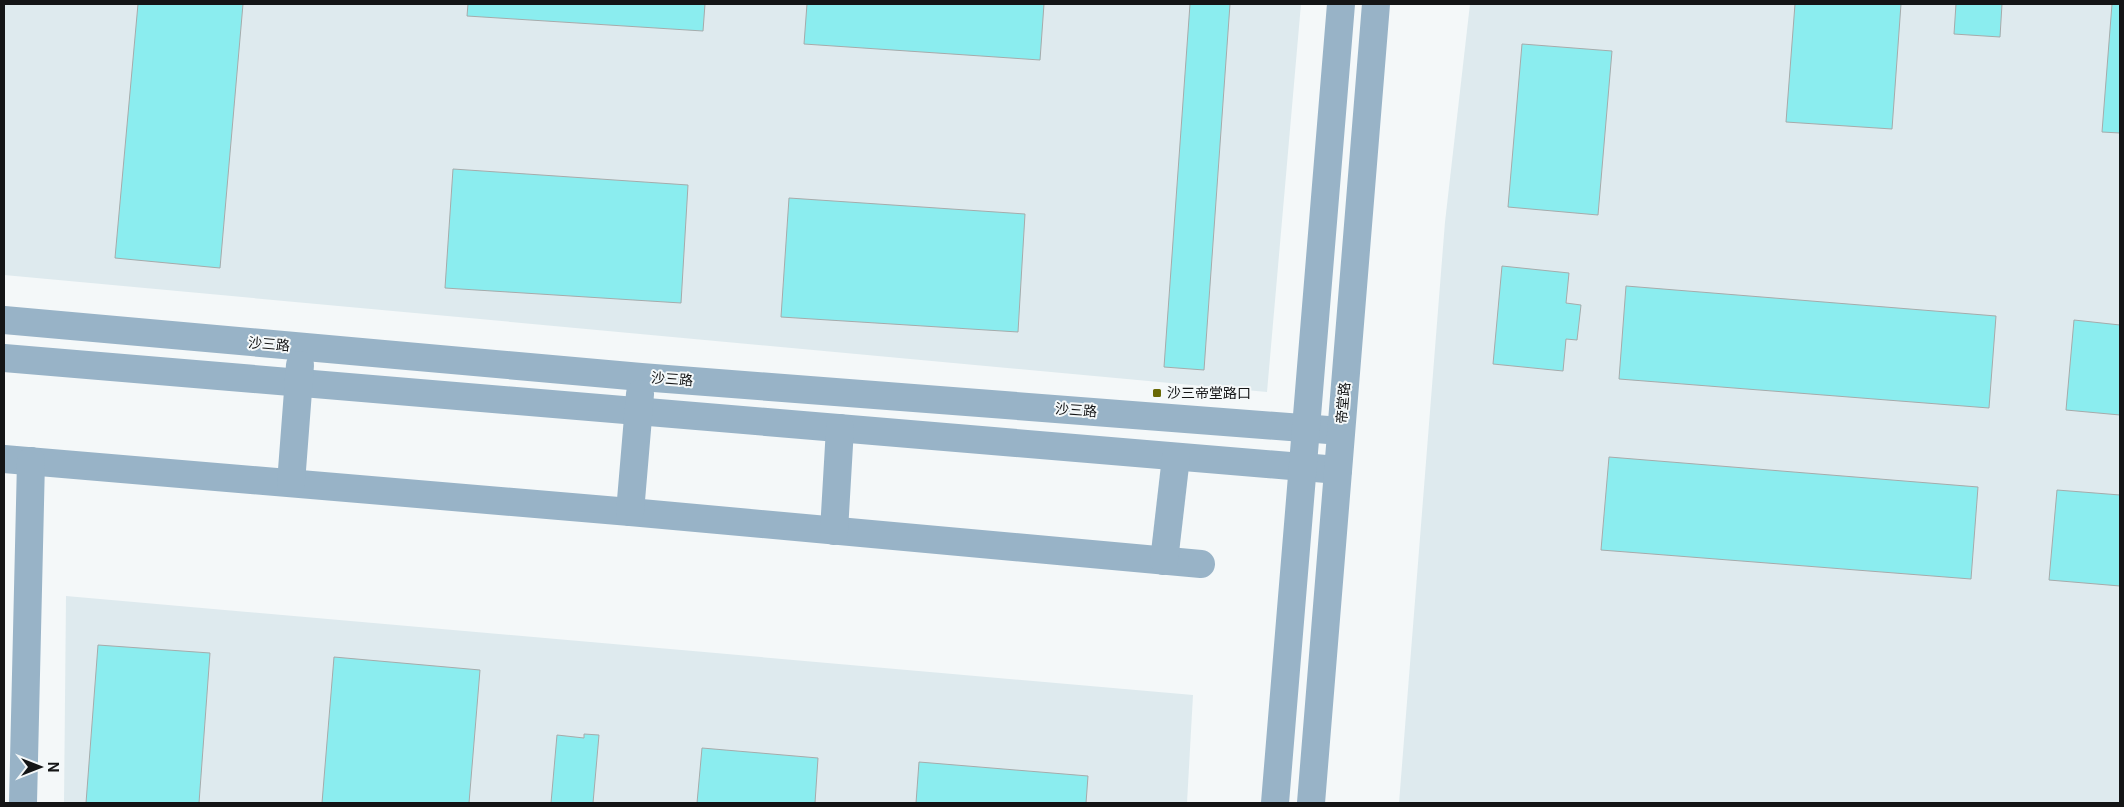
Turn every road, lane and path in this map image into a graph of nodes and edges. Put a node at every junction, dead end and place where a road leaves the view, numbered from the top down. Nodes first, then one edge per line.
1 (1340, 4) edge
2 (1376, 4) edge
3 (4, 320) edge
4 (301, 346) junction
5 (4, 358) edge
6 (641, 377) junction
7 (298, 383) junction
8 (638, 411) junction
9 (840, 428) junction
10 (1305, 428) junction
11 (1341, 431) junction
12 (1176, 457) junction
13 (4, 459) edge
14 (31, 461) junction
15 (1303, 468) junction
16 (1338, 470) junction
17 (292, 483) junction
18 (630, 512) junction
19 (834, 531) junction
20 (1164, 561) junction
21 (1201, 564) dead end
22 (23, 803) edge
23 (1275, 803) edge
24 (1311, 803) edge

1 - 10 street
2 - 11 street, 帝堂路
3 - 4 street, 沙三路
4 - 6 street, 沙三路
4 - 7 street
5 - 7 street
6 - 8 street
6 - 10 street, 沙三路
7 - 8 street
7 - 17 street
8 - 9 street
8 - 18 street
9 - 12 street
9 - 19 street
10 - 11 street, 沙三路
10 - 15 street
11 - 16 street, 帝堂路
12 - 15 street
12 - 20 street
13 - 14 street
14 - 17 street
14 - 22 street
15 - 16 street
15 - 23 street
16 - 24 street, 帝堂路
17 - 18 street
18 - 19 street
19 - 20 street
20 - 21 street

